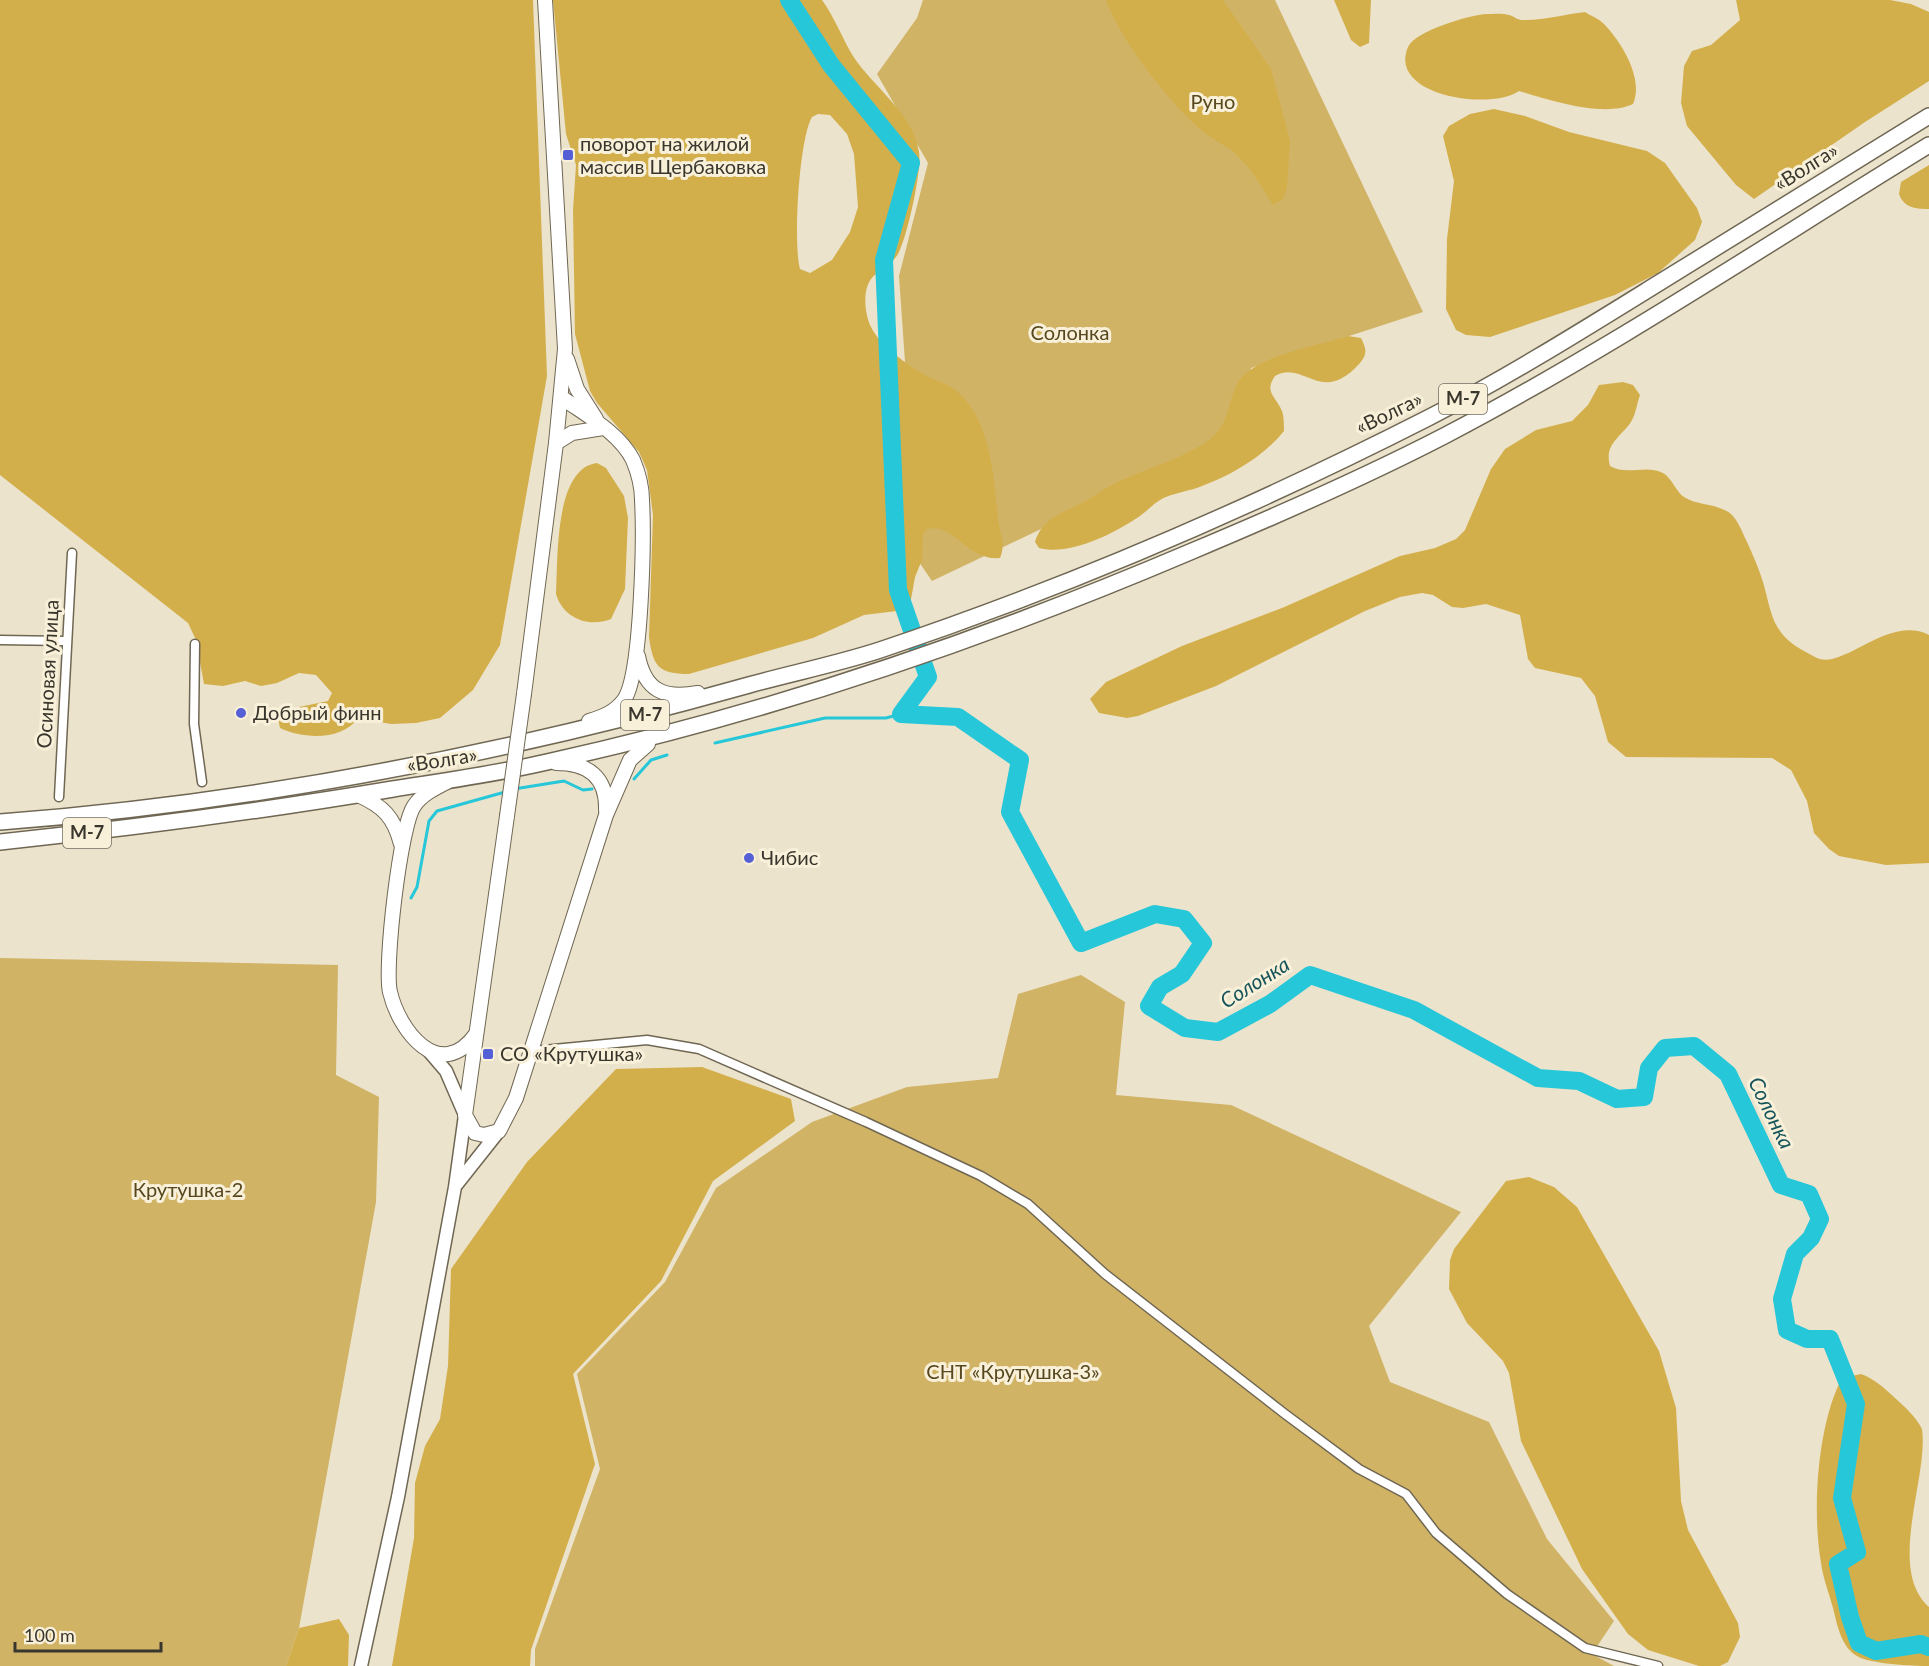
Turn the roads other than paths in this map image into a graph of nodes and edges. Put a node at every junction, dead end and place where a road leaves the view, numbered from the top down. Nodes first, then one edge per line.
1 (545, 0) edge
2 (1929, 116) edge
3 (1929, 145) edge
4 (565, 349) junction
5 (561, 397) junction
6 (603, 428) junction
7 (556, 443) junction
8 (72, 553) dead end
9 (0, 640) edge
10 (65, 641) junction
11 (195, 644) dead end
12 (638, 654) junction
13 (744, 687) junction
14 (698, 724) junction
15 (545, 738) junction
16 (648, 744) junction
17 (549, 762) junction
18 (566, 763) junction
19 (451, 780) junction
20 (202, 783) dead end
21 (358, 795) junction
22 (59, 797) dead end
23 (606, 815) junction
24 (0, 822) edge
25 (0, 842) edge
26 (401, 846) junction
27 (477, 1032) junction
28 (428, 1050) junction
29 (533, 1051) junction
30 (465, 1115) junction
31 (499, 1131) junction
32 (455, 1187) junction
33 (361, 1666) edge
34 (1658, 1666) edge

1 - 4 main road
2 - 13 highway, «Волга» / М-7
3 - 14 highway, «Волга» / М-7
4 - 5 main road
4 - 6 main road
5 - 6 main road
5 - 7 main road
6 - 7 main road
6 - 12 main road
7 - 27 main road, bridge
8 - 10 street, Осиновая улица
9 - 10 street
10 - 22 street, Осиновая улица
11 - 20 street
12 - 13 main road
12 - 15 main road
13 - 15 highway, «Волга» / М-7
14 - 16 main road
14 - 17 highway, «Волга» / М-7
15 - 24 highway, «Волга» / М-7
16 - 18 main road
16 - 23 main road
17 - 18 main road
17 - 19 highway, «Волга» / М-7
18 - 23 main road
19 - 21 highway, «Волга» / М-7
19 - 26 main road
21 - 25 highway, «Волга» / М-7
21 - 26 main road
23 - 29 main road
26 - 28 main road
27 - 28 main road
27 - 30 main road
28 - 30 street
29 - 31 main road
29 - 34 street
30 - 31 main road
30 - 32 street
31 - 32 street
32 - 33 street

